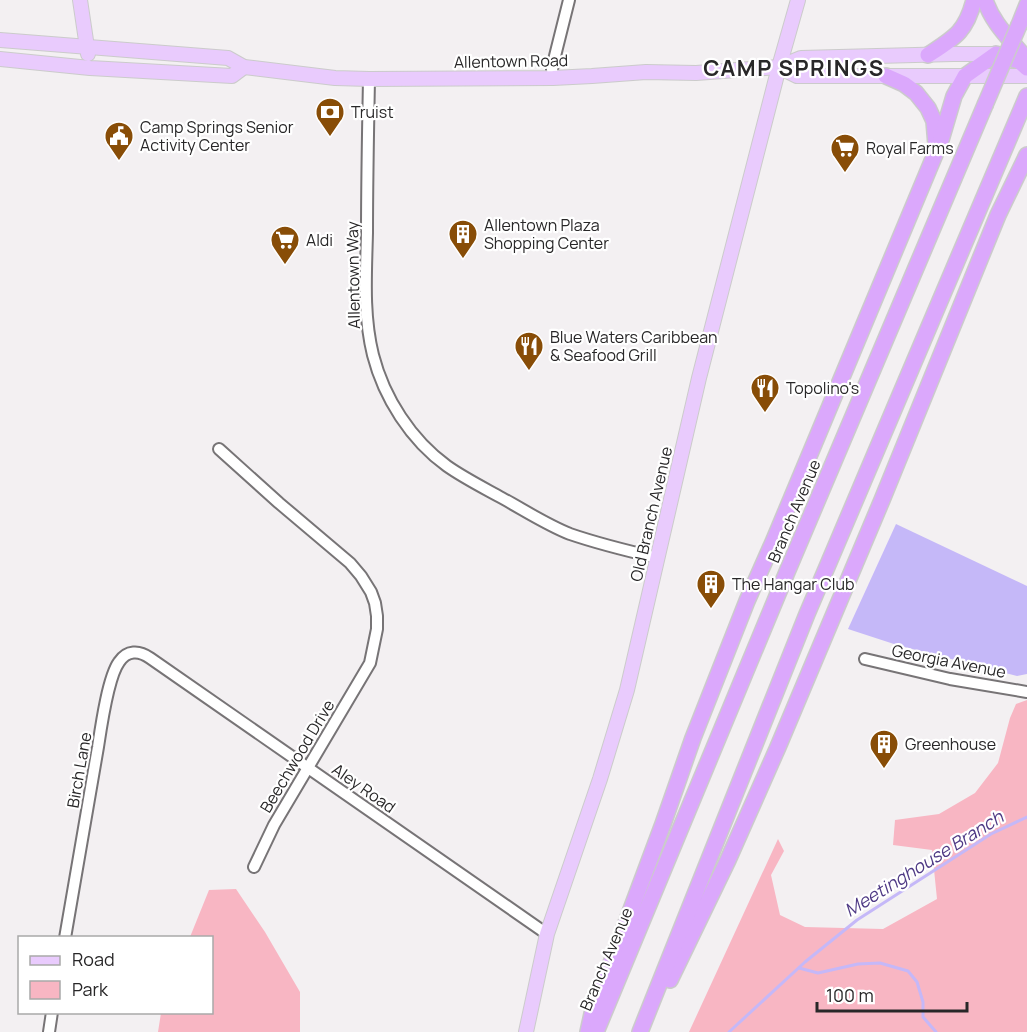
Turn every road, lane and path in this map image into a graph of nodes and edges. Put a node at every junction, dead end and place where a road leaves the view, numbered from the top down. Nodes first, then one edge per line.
1 (80, 0) edge
2 (569, 0) edge
3 (798, 0) edge
4 (974, 0) edge
5 (985, 0) edge
6 (1027, 5) edge
7 (0, 40) edge
8 (88, 48) junction
9 (996, 54) junction
10 (928, 55) junction
11 (0, 59) edge
12 (1025, 66) edge
13 (244, 67) junction
14 (779, 67) junction
15 (90, 68) junction
16 (886, 76) junction
17 (965, 76) junction
18 (553, 78) junction
19 (369, 79) junction
20 (1027, 96) edge
21 (936, 151) junction
22 (1027, 155) edge
23 (1027, 170) edge
24 (987, 244) junction
25 (219, 449) dead end
26 (658, 558) junction
27 (865, 659) dead end
28 (164, 667) joint
29 (1027, 692) edge
30 (309, 768) junction
31 (254, 867) dead end
32 (547, 934) junction
33 (65, 936) edge
34 (52, 1014) edge
35 (49, 1032) edge
36 (526, 1032) edge
37 (588, 1032) edge
38 (596, 1032) edge
39 (640, 1032) edge
40 (646, 1032) edge

1 - 8 main road
2 - 18 street
3 - 14 main road, Old Branch Avenue
4 - 10 highway
5 - 12 highway
6 - 38 highway, Branch Avenue, bridge
7 - 8 main road, Allentown Road
8 - 13 main road, Allentown Road
8 - 15 main road
9 - 10 main road, Allentown Road
9 - 12 highway
9 - 17 highway
10 - 14 main road, Allentown Road
11 - 15 main road, Allentown Road
12 - 17 main road, Allentown Road
13 - 15 main road, Allentown Road
13 - 19 main road, Allentown Road
14 - 16 main road, Allentown Road
14 - 18 main road, Allentown Road
14 - 26 main road, Old Branch Avenue
16 - 17 main road, Allentown Road
16 - 21 highway
17 - 21 highway
18 - 19 main road, Allentown Road
19 - 26 street, Allentown Way
20 - 39 highway
21 - 37 highway
22 - 24 highway
23 - 24 highway
24 - 40 highway
25 - 30 street, Beechwood Drive
26 - 32 main road, Old Branch Avenue
27 - 29 street, Georgia Avenue
28 - 30 street, Aley Road
28 - 33 street, Birch Lane
30 - 31 street, Beechwood Drive
30 - 32 street, Aley Road
32 - 36 main road, Old Branch Avenue
34 - 35 street

